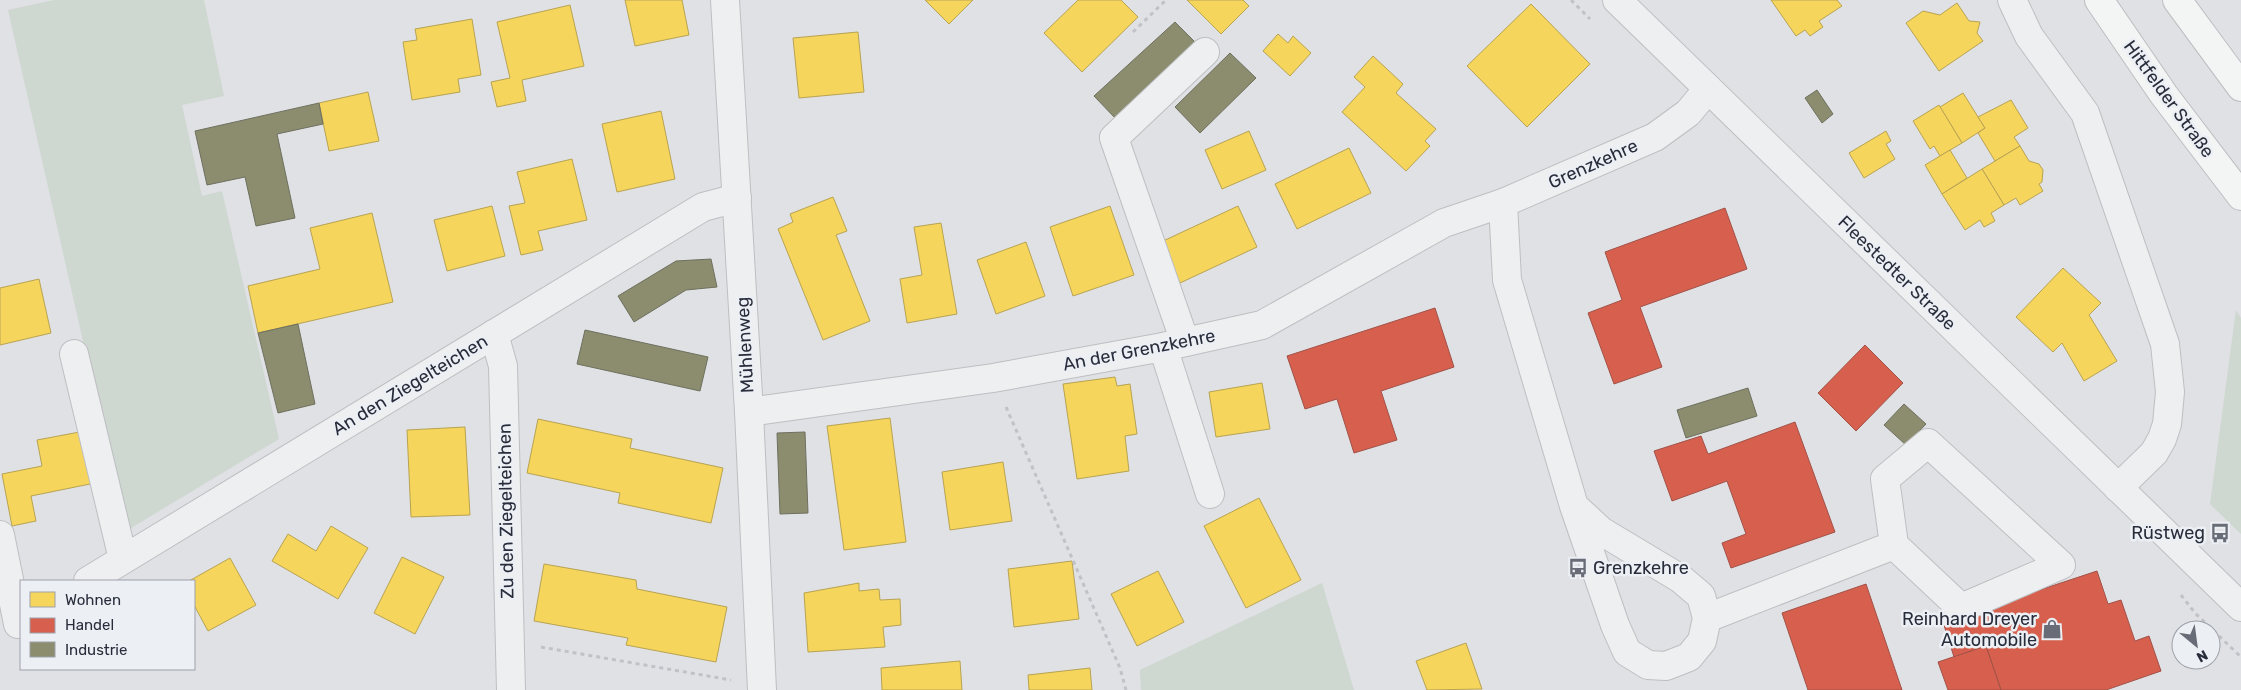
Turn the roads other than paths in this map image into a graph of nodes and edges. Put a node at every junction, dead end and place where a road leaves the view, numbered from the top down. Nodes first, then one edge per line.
1 (725, 0) edge
2 (1616, 0) edge
3 (2012, 0) edge
4 (2099, 0) edge
5 (2177, 0) edge
6 (1205, 52) dead end
7 (2241, 87) edge
8 (1708, 88) junction
9 (2241, 196) edge
10 (737, 198) junction
11 (1503, 203) junction
12 (494, 334) junction
13 (1174, 344) junction
14 (74, 354) dead end
15 (749, 412) junction
16 (2118, 488) junction
17 (1210, 494) dead end
18 (1574, 506) junction
19 (0, 536) edge
20 (1894, 545) junction
21 (123, 560) junction
22 (90, 580) edge
23 (2241, 607) edge
24 (1707, 618) junction
25 (13, 627) edge
26 (762, 688) edge
27 (511, 690) edge

1 - 10 street, Mühlenweg
2 - 8 street, Fleestedter Straße
3 - 16 street
4 - 9 main road, Hittfelder Straße
5 - 7 main road
6 - 13 street
8 - 11 street, Grenzkehre
8 - 16 street, Fleestedter Straße
10 - 12 street, An den Ziegelteichen
10 - 15 street, Mühlenweg
11 - 13 street, An der Grenzkehre
11 - 18 street
12 - 21 street, An den Ziegelteichen
12 - 27 street, Zu den Ziegelteichen
13 - 15 street, An der Grenzkehre
13 - 17 street
14 - 21 street
15 - 26 street, Mühlenweg
16 - 23 street, Fleestedter Straße
18 - 24 street
18 - 24 street
19 - 25 street
20 - 20 street
20 - 24 street
21 - 22 street, An den Ziegelteichen

